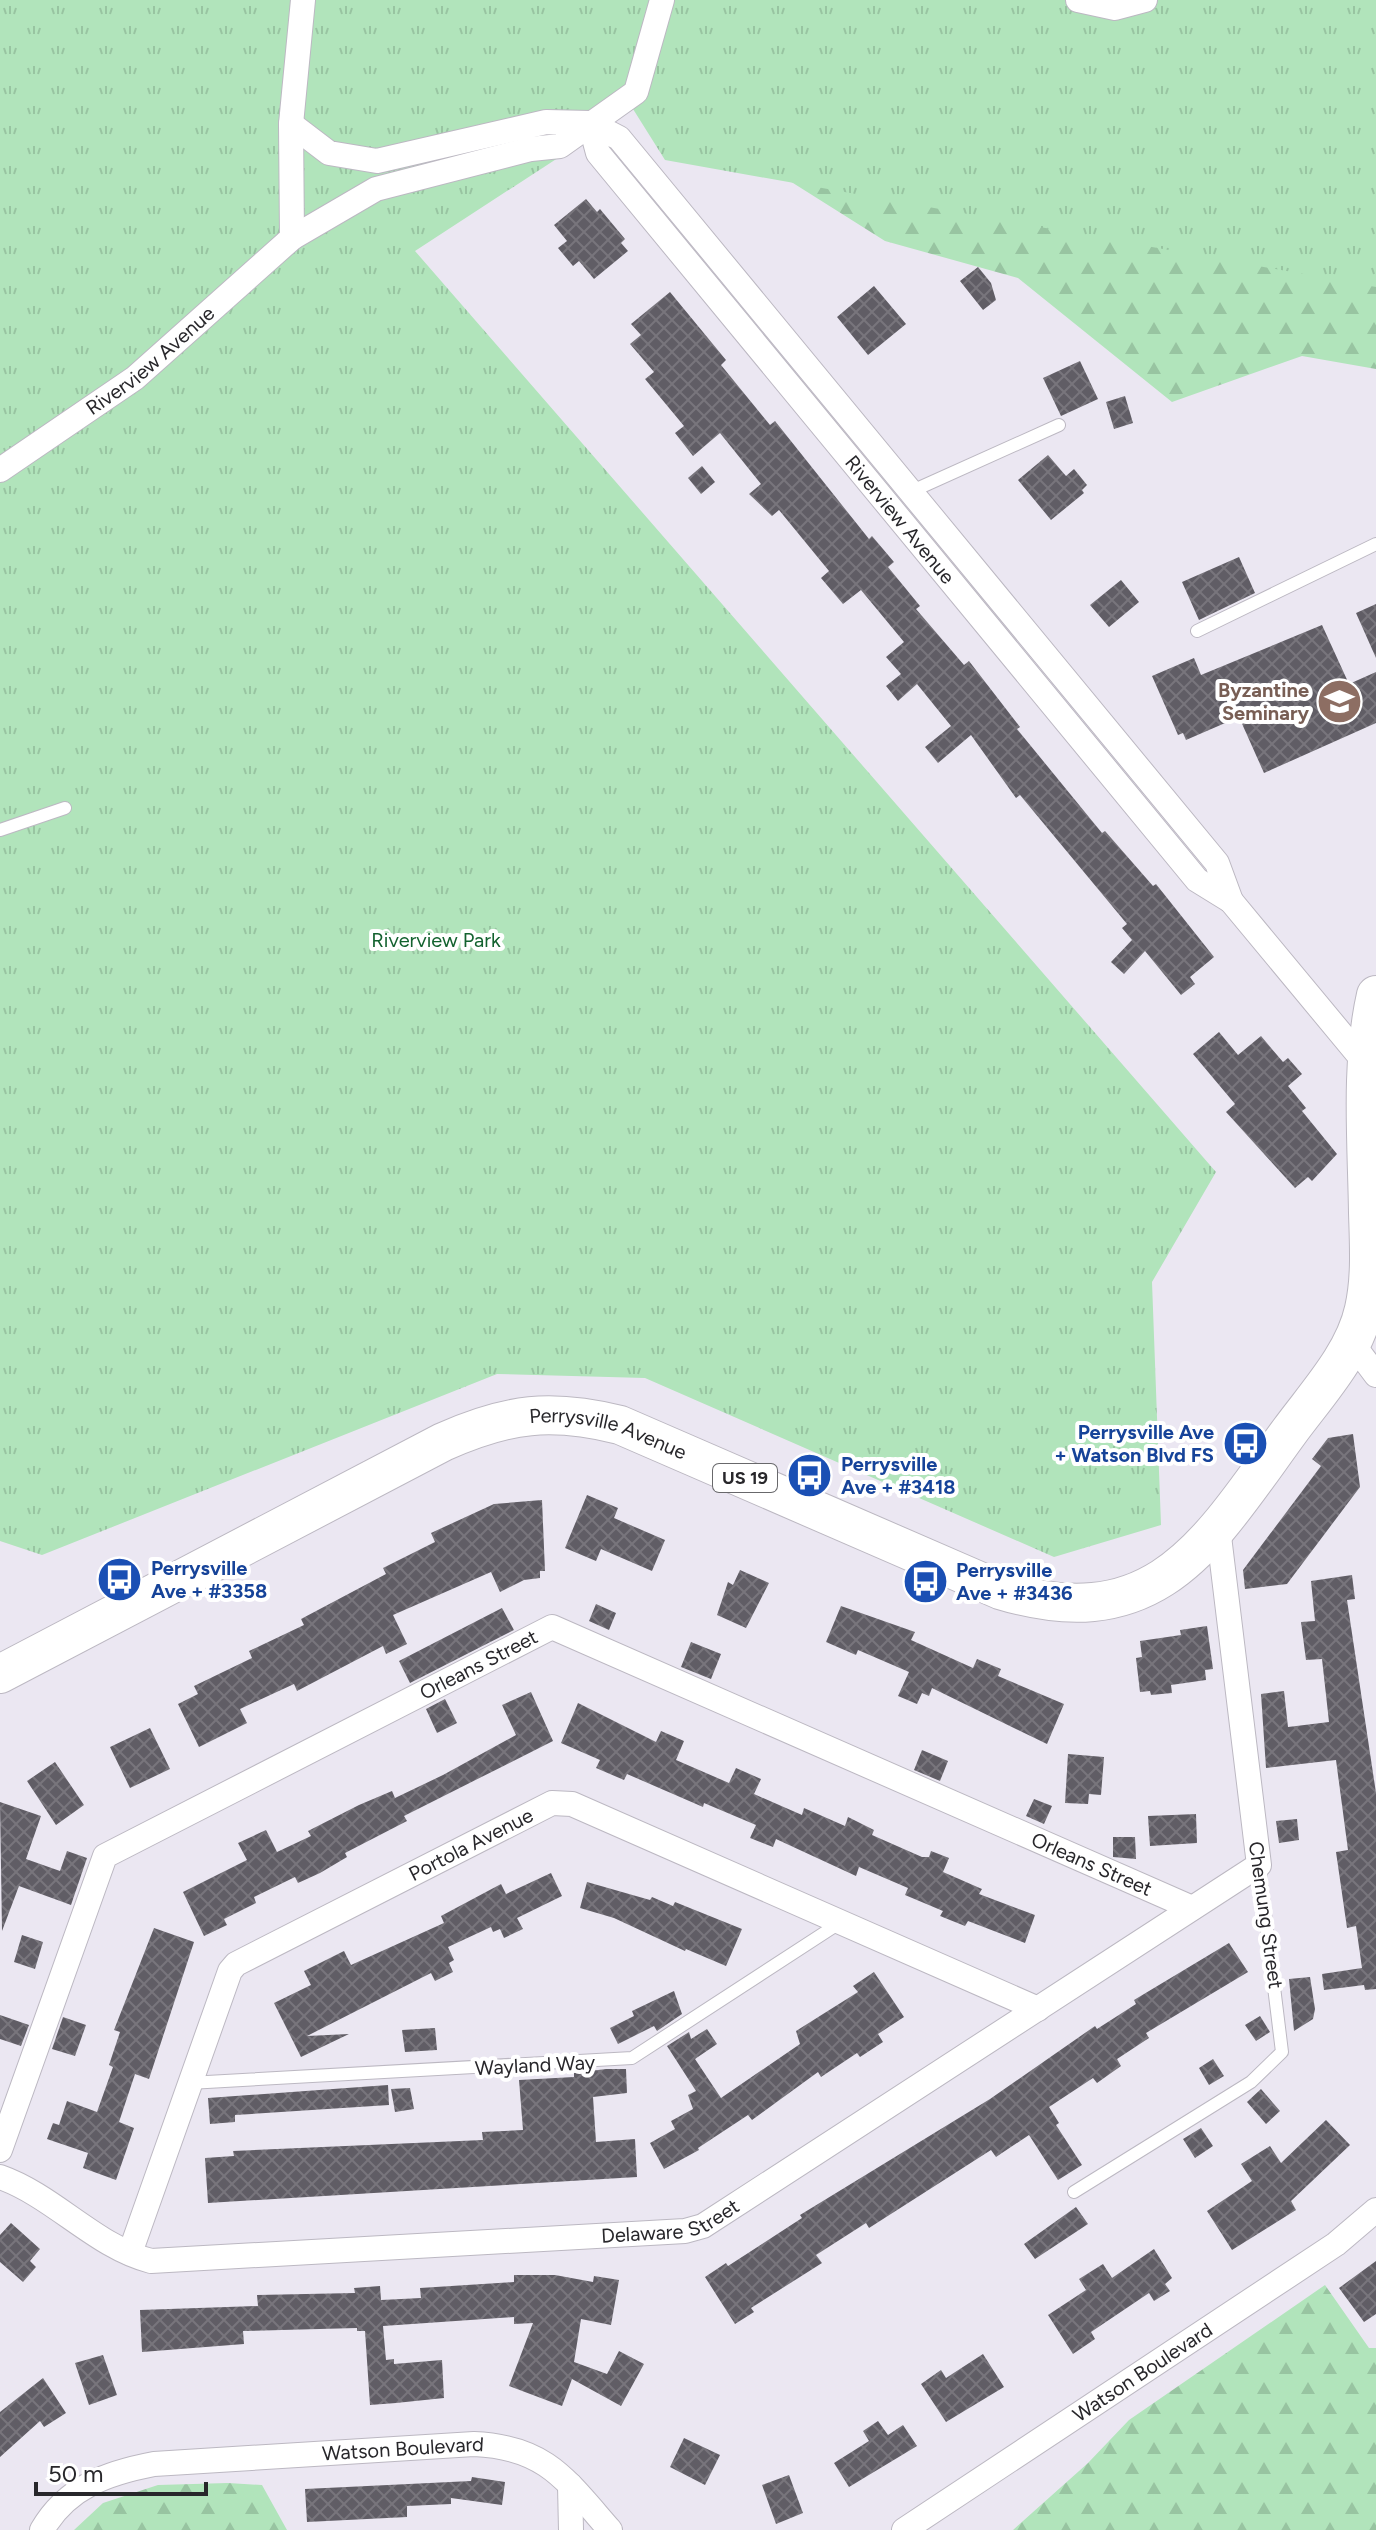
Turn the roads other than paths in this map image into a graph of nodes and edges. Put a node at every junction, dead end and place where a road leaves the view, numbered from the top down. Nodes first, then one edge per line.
1 (303, 0) edge
2 (662, 0) edge
3 (1078, 0) edge
4 (1145, 0) edge
5 (590, 123) junction
6 (291, 124) junction
7 (292, 238) junction
8 (1059, 425) dead end
9 (0, 470) edge
10 (910, 492) junction
11 (886, 504) junction
12 (1376, 544) edge
13 (1197, 631) dead end
14 (65, 808) dead end
15 (0, 830) edge
16 (1231, 901) junction
17 (1376, 995) edge
18 (1367, 1065) junction
19 (1364, 1348) edge
20 (1376, 1375) edge
21 (1218, 1528) junction
22 (0, 1674) edge
23 (1259, 1865) junction
24 (1192, 1908) junction
25 (841, 1922) junction
26 (1038, 2009) junction
27 (189, 2083) junction
28 (0, 2150) edge
29 (0, 2177) edge
30 (1074, 2192) dead end
31 (1376, 2210) edge
32 (130, 2253) junction
33 (570, 2485) junction
34 (42, 2530) edge
35 (571, 2530) edge
36 (610, 2530) edge
37 (904, 2530) edge

1 - 6 street
2 - 5 street, Riverview Avenue
3 - 4 street
5 - 6 street
5 - 7 street, Riverview Avenue
5 - 10 street, Riverview Avenue
5 - 11 street, Riverview Avenue
6 - 7 street
7 - 9 street, Riverview Avenue
8 - 10 lane
10 - 11 lane
10 - 16 street, Riverview Avenue
11 - 16 street, Riverview Avenue
12 - 13 lane
14 - 15 lane
16 - 18 street, Riverview Avenue
17 - 18 main road, Perrysville Avenue / US 19
18 - 19 main road, Perrysville Avenue / US 19
19 - 20 street
19 - 21 main road, Perrysville Avenue / US 19
21 - 22 main road, Perrysville Avenue / US 19
21 - 23 street, Chemung Street
23 - 24 street, Delaware Street
23 - 30 lane, Chemung Street
24 - 26 street, Delaware Street
24 - 28 street, Orleans Street
25 - 26 street, Portola Avenue
25 - 27 lane, Wayland Way
25 - 27 street, Portola Avenue
26 - 32 street, Delaware Street
27 - 32 street, Portola Avenue
29 - 32 street, Delaware Street
31 - 37 street, Watson Boulevard
33 - 34 street, Watson Boulevard
33 - 35 street
33 - 36 street, Watson Boulevard

